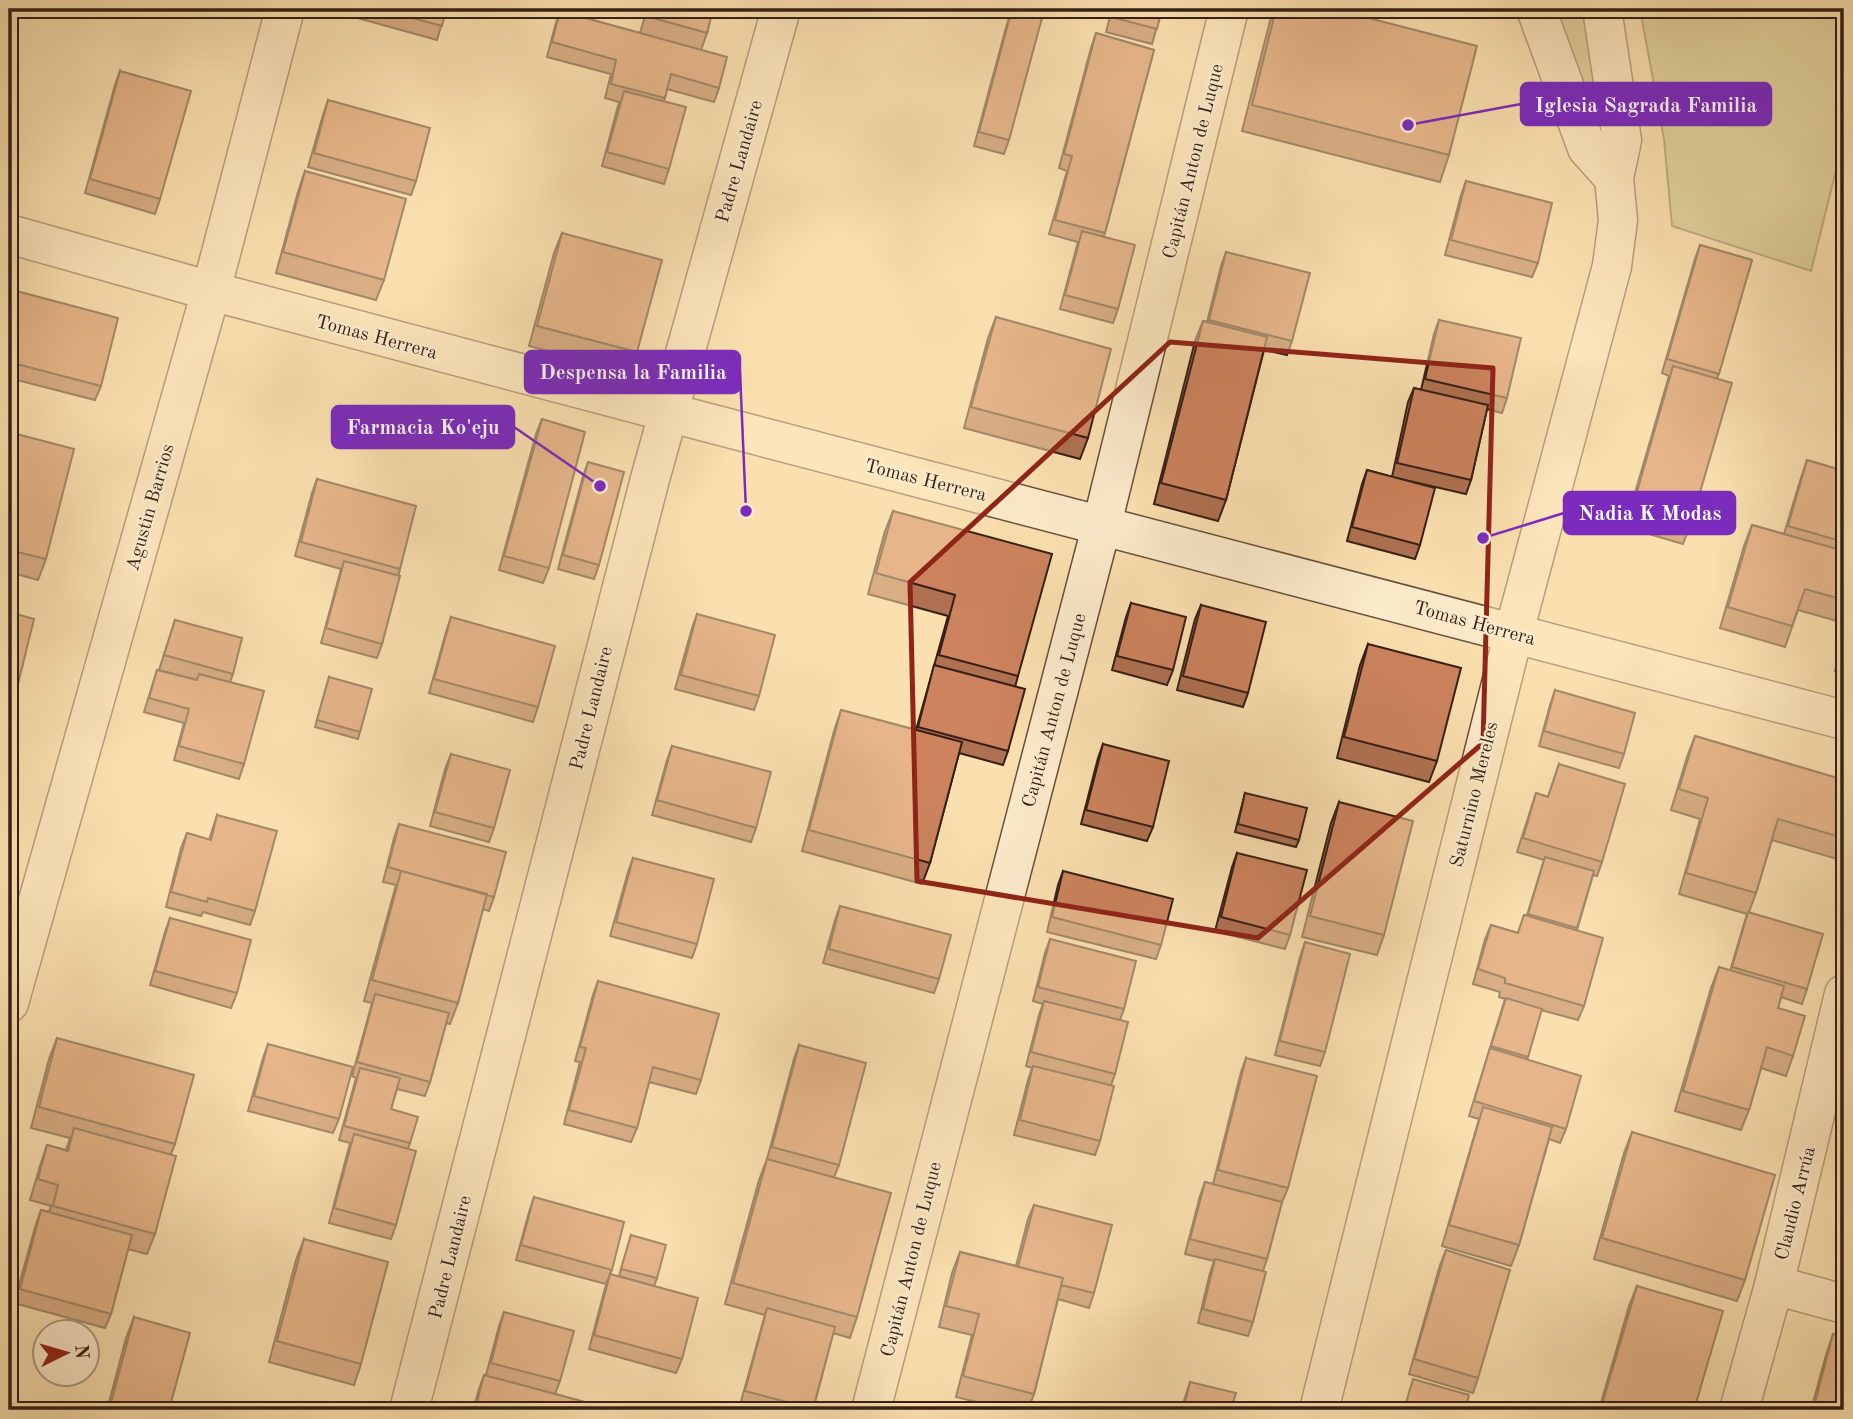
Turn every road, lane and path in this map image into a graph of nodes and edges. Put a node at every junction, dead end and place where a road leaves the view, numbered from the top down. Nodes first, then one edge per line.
1 (285, 9) edge
2 (781, 9) edge
3 (1229, 9) edge
4 (1535, 9) edge
5 (1602, 9) edge
6 (1614, 178) junction
7 (9, 234) edge
8 (211, 291) junction
9 (667, 412) junction
10 (1102, 524) junction
11 (1514, 632) junction
12 (1844, 720) edge
13 (1844, 994) edge
14 (9, 1003) edge
15 (1774, 1285) junction
16 (1844, 1304) edge
17 (410, 1410) edge
18 (871, 1410) edge
19 (1319, 1410) edge
20 (1739, 1410) edge

1 - 8 street, Agustin Barrios
2 - 9 street, Padre Landaire
3 - 10 street, Capitán Anton de Luque
4 - 6 street
5 - 6 street, Saturnino Mereles
6 - 11 street, Saturnino Mereles
7 - 8 street, Tomas Herrera
8 - 9 street, Tomas Herrera
8 - 14 street, Agustin Barrios
9 - 10 street, Tomas Herrera
9 - 17 street, Padre Landaire
10 - 11 street, Tomas Herrera
10 - 18 street, Capitán Anton de Luque
11 - 12 street, Tomas Herrera
11 - 19 street, Saturnino Mereles
13 - 15 street, Claudio Arrúa
15 - 16 street
15 - 20 street, Claudio Arrúa

